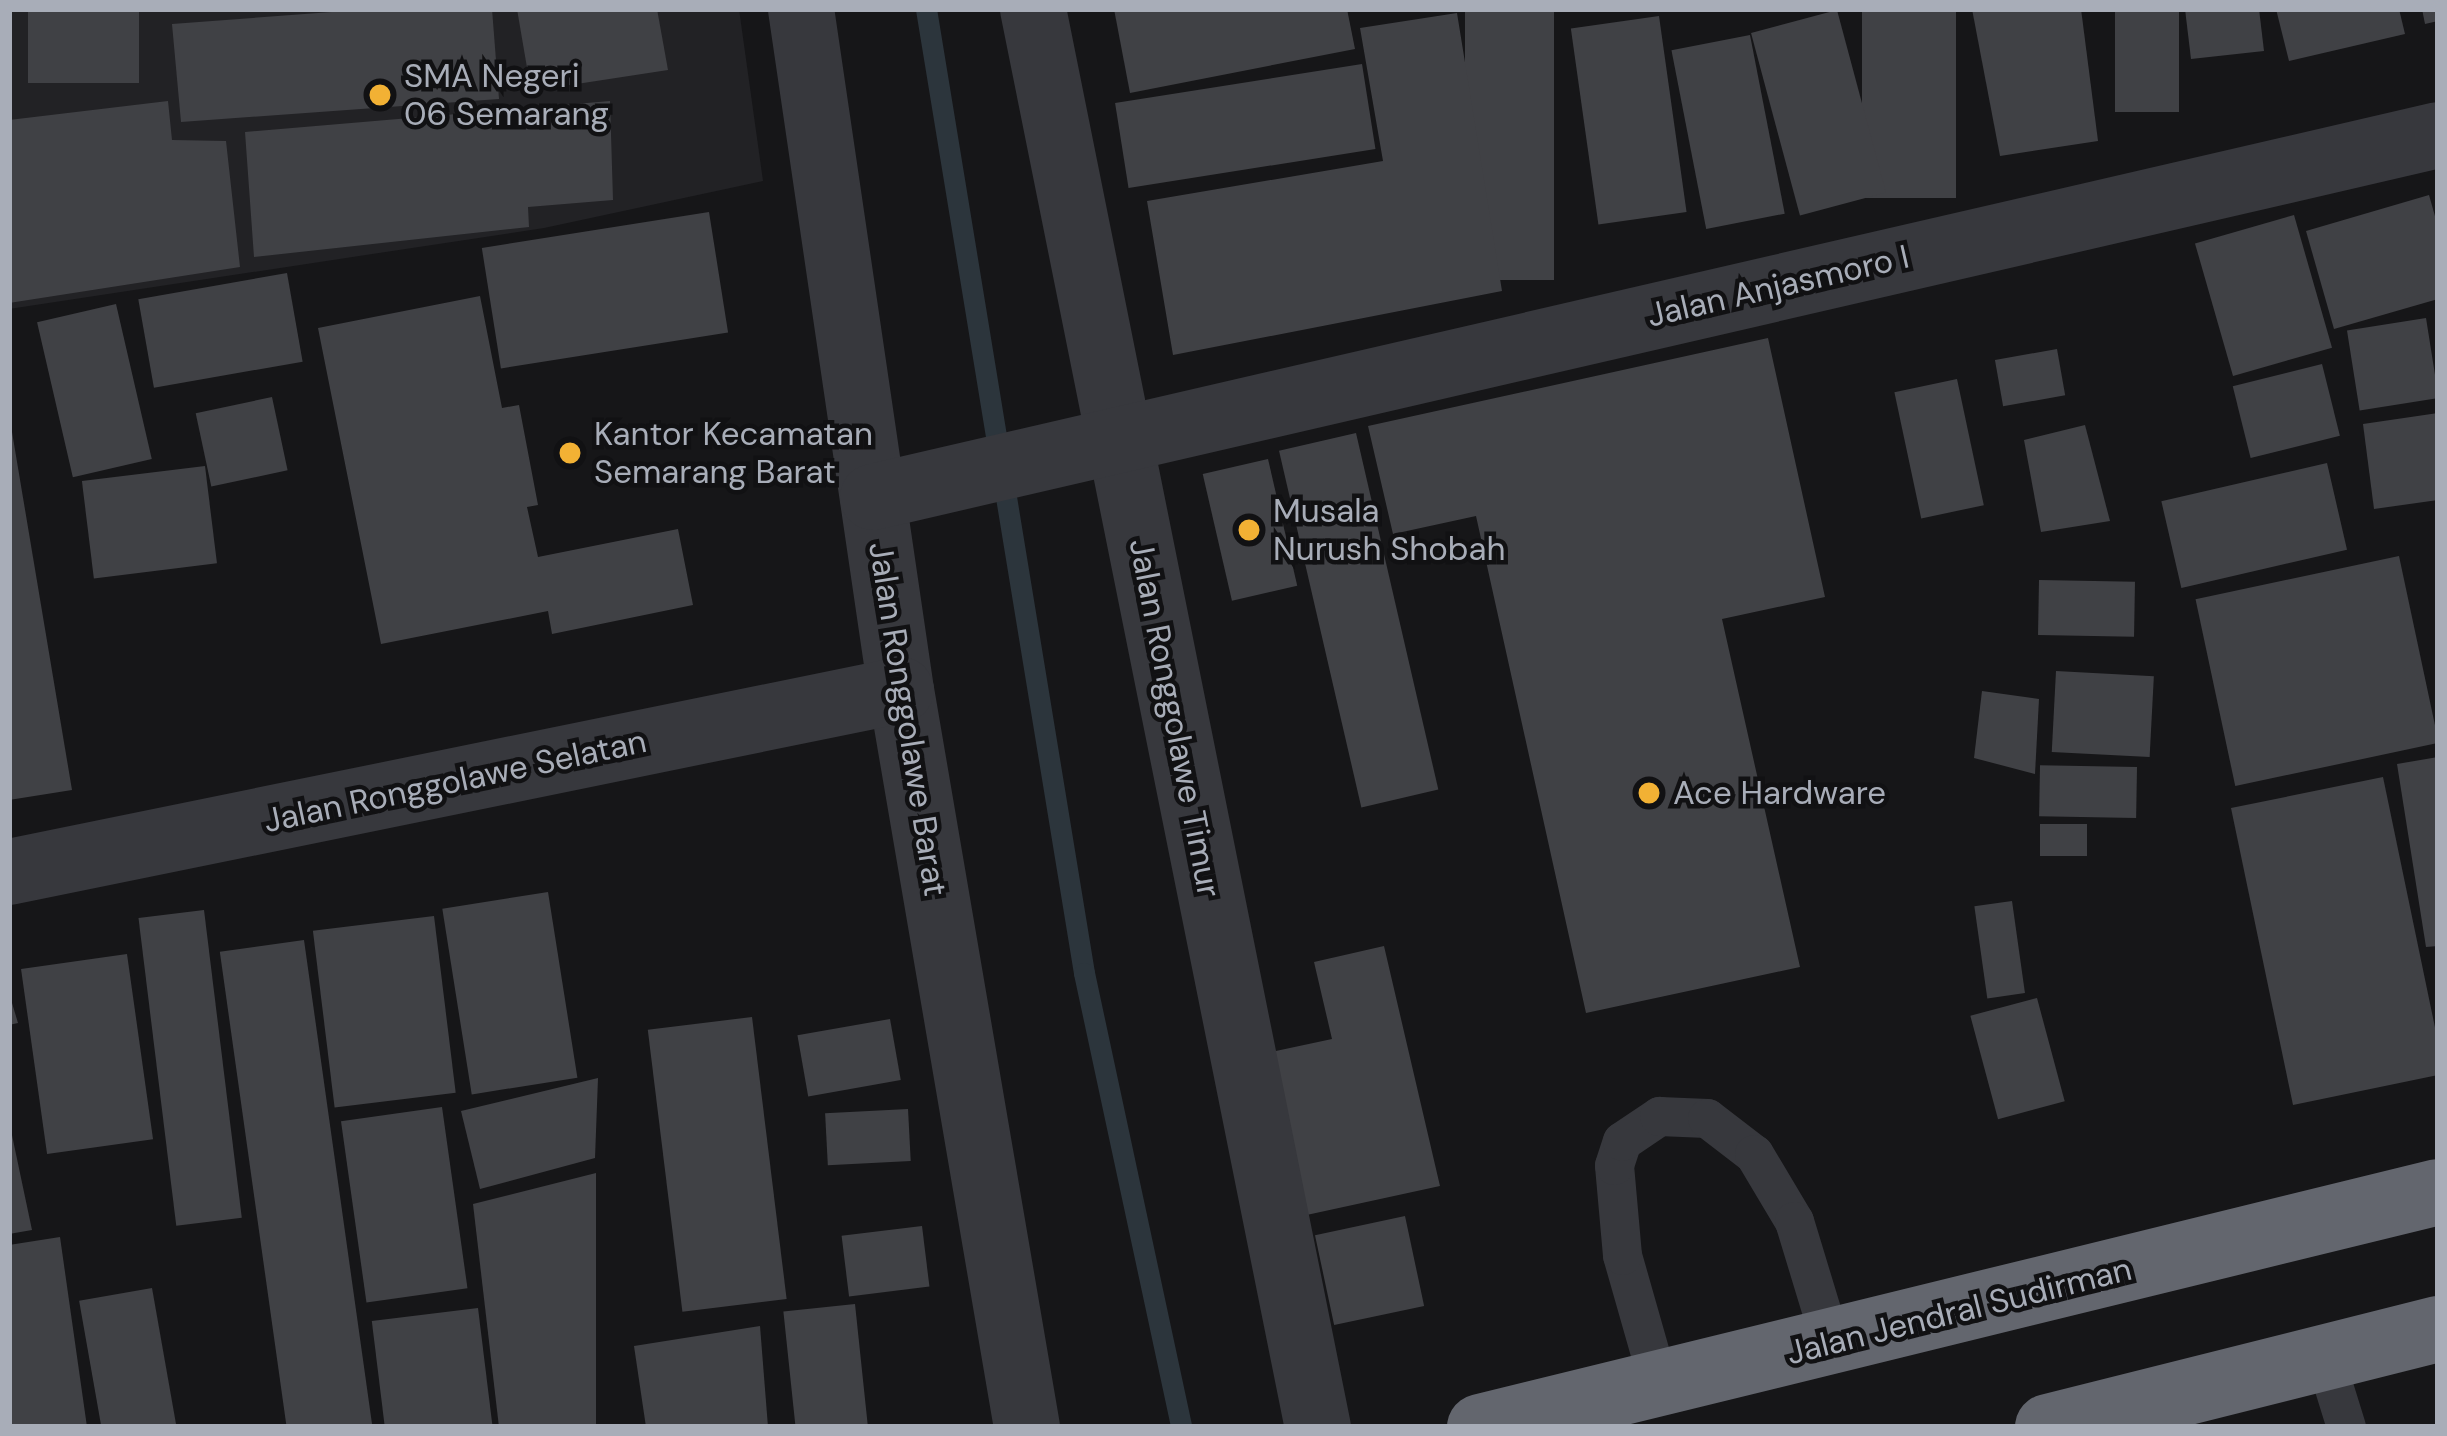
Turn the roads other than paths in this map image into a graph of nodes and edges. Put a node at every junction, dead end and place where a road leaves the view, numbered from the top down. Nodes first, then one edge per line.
1 (801, 9) edge
2 (1033, 9) edge
3 (2438, 134) edge
4 (1096, 443) junction
5 (894, 492) junction
6 (902, 690) junction
7 (9, 872) edge
8 (2438, 1192) edge
9 (2438, 1329) edge
10 (1831, 1343) junction
11 (2326, 1359) junction
12 (1659, 1385) junction
13 (2183, 1412) edge
14 (1027, 1427) edge
15 (1318, 1427) edge
16 (1480, 1427) edge
17 (2048, 1427) edge
18 (2346, 1427) edge

1 - 5 street, Jalan Ronggolawe Barat
2 - 4 street, Jalan Ronggolawe Timur
3 - 4 street, Jalan Anjasmoro I
4 - 5 street, Jalan Anjasmoro I
4 - 15 street, Jalan Ronggolawe Timur
5 - 6 street, Jalan Ronggolawe Barat
6 - 7 street, Jalan Ronggolawe Selatan
6 - 14 street, Jalan Ronggolawe Barat
8 - 10 highway, Jalan Jendral Sudirman
9 - 11 highway
10 - 12 highway, Jalan Jendral Sudirman
10 - 12 lane
11 - 13 highway
11 - 18 lane
12 - 16 highway, Jalan Jendral Sudirman
13 - 17 highway

